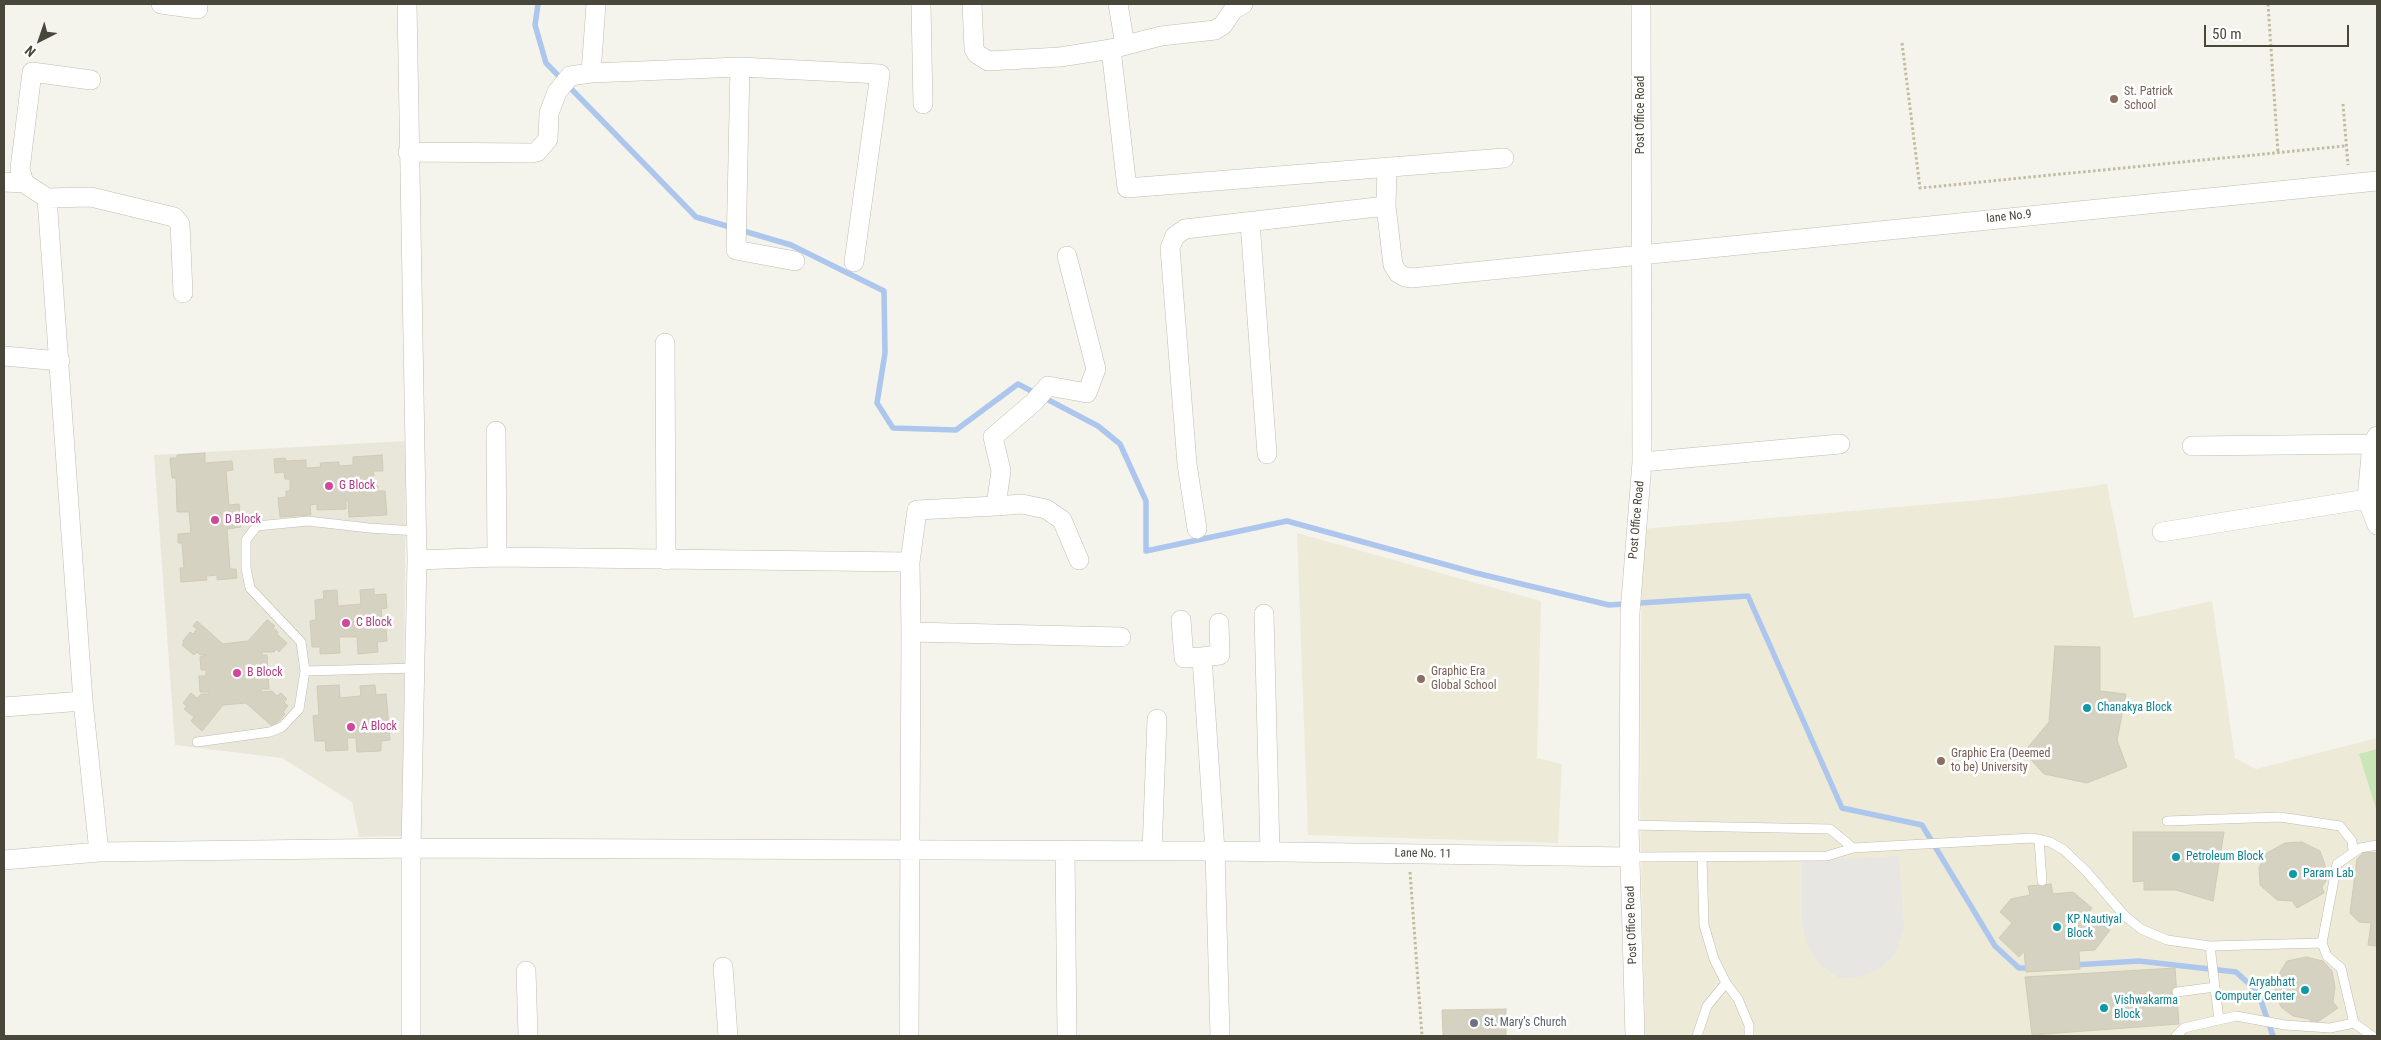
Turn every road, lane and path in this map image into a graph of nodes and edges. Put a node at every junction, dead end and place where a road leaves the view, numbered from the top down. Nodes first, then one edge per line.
1 (161, 4) edge
2 (407, 4) edge
3 (596, 4) edge
4 (921, 4) edge
5 (972, 4) edge
6 (1118, 4) edge
7 (1243, 4) edge
8 (1641, 4) edge
9 (2268, 4) edge
10 (198, 9) dead end
11 (1902, 43) dead end
12 (1118, 47) junction
13 (740, 67) junction
14 (591, 73) junction
15 (91, 80) dead end
16 (923, 104) dead end
17 (2343, 104) dead end
18 (2345, 146) junction
19 (408, 152) junction
20 (2278, 152) junction
21 (1504, 158) dead end
22 (1387, 167) junction
23 (2377, 181) edge
24 (4, 182) edge
25 (24, 183) junction
26 (2350, 183) junction
27 (47, 198) junction
28 (1386, 206) junction
29 (1250, 222) junction
30 (1642, 255) junction
31 (1066, 256) dead end
32 (795, 261) dead end
33 (854, 262) dead end
34 (184, 293) dead end
35 (665, 343) dead end
36 (4, 356) edge
37 (60, 361) junction
38 (496, 431) dead end
39 (2375, 440) edge
40 (1840, 444) dead end
41 (2192, 446) dead end
42 (1267, 454) dead end
43 (1642, 462) junction
44 (2367, 499) junction
45 (996, 506) junction
46 (2377, 525) edge
47 (1197, 529) dead end
48 (416, 531) junction
49 (2162, 532) dead end
50 (497, 558) junction
51 (417, 560) junction
52 (666, 560) junction
53 (1078, 560) dead end
54 (910, 562) junction
55 (1264, 614) dead end
56 (1181, 620) dead end
57 (1219, 623) dead end
58 (911, 632) junction
59 (1121, 638) dead end
60 (1202, 657) junction
61 (415, 668) junction
62 (305, 671) junction
63 (83, 701) junction
64 (4, 707) edge
65 (1157, 719) dead end
66 (197, 742) dead end
67 (2167, 820) dead end
68 (1629, 826) junction
69 (2039, 840) junction
70 (2377, 846) edge
71 (411, 848) junction
72 (1853, 848) junction
73 (910, 850) junction
74 (1065, 851) junction
75 (1152, 851) junction
76 (2354, 851) junction
77 (100, 852) junction
78 (1215, 852) junction
79 (1270, 852) junction
80 (1409, 854) junction
81 (1630, 857) junction
82 (1702, 857) junction
83 (4, 860) edge
84 (2042, 881) dead end
85 (2322, 943) junction
86 (2210, 946) junction
87 (723, 967) dead end
88 (526, 970) dead end
89 (1726, 983) junction
90 (2214, 983) junction
91 (2177, 992) dead end
92 (2219, 1020) junction
93 (2354, 1023) junction
94 (411, 1036) edge
95 (528, 1036) edge
96 (728, 1036) edge
97 (909, 1036) edge
98 (1067, 1036) edge
99 (1220, 1036) edge
100 (1422, 1036) edge
101 (1635, 1036) edge
102 (1697, 1036) edge
103 (1750, 1036) edge
104 (2176, 1036) edge
105 (2372, 1036) edge

1 - 10 street
2 - 19 street
3 - 14 street
4 - 16 street
5 - 12 street
6 - 12 street
7 - 12 street
8 - 30 street, Post Office Road
9 - 20 path
11 - 20 path
12 - 22 street
13 - 14 street
13 - 32 street
13 - 33 street
14 - 19 street
15 - 25 street
17 - 18 path
18 - 20 path
18 - 26 path
19 - 48 street
21 - 22 street
22 - 28 street
23 - 26 street, lane No.9
24 - 25 street
25 - 27 street
26 - 30 street, lane No.9
27 - 34 street
27 - 37 street
28 - 29 street
28 - 30 street, lane No.9
29 - 42 street
29 - 47 street
30 - 43 street, Post Office Road
31 - 45 street
35 - 52 street
36 - 37 street
37 - 63 street
38 - 50 street
39 - 41 street
39 - 44 street
40 - 43 street
43 - 68 street, Post Office Road
44 - 46 street
44 - 49 street
45 - 53 street
45 - 54 street
48 - 51 street
48 - 62 lane
50 - 51 street
50 - 52 street
51 - 61 street
52 - 54 street
54 - 58 street
55 - 79 street
56 - 60 street
57 - 60 street
58 - 59 street
58 - 73 street
60 - 78 street
61 - 62 lane
61 - 71 street
62 - 66 lane
63 - 64 street
63 - 77 street
65 - 75 street
67 - 76 lane
68 - 72 lane
68 - 81 street, Post Office Road
69 - 72 lane
69 - 84 lane
69 - 86 lane
70 - 76 lane
71 - 73 street, Lane No. 11
71 - 77 street, Lane No. 11
71 - 94 street
72 - 82 lane
73 - 74 street, Lane No. 11
73 - 97 street
74 - 75 street, Lane No. 11
74 - 98 street
75 - 78 street, Lane No. 11
76 - 85 lane
77 - 83 street, Lane No. 11
78 - 79 street, Lane No. 11
78 - 99 street
79 - 80 street, Lane No. 11
80 - 81 street, Lane No. 11
80 - 100 path
81 - 82 lane
81 - 101 street, Post Office Road
82 - 89 lane
85 - 86 lane
85 - 93 lane
86 - 90 lane
87 - 96 street
88 - 95 street
89 - 102 lane
89 - 103 lane
90 - 91 lane
90 - 92 lane
92 - 93 lane
92 - 104 lane
93 - 105 lane

